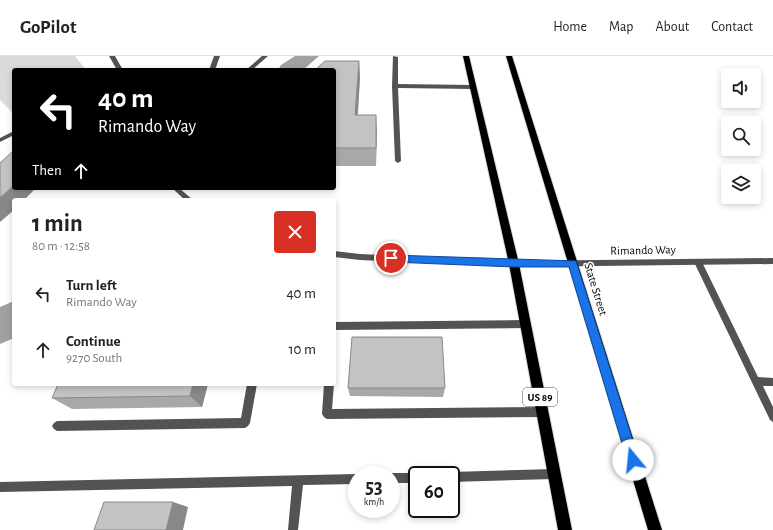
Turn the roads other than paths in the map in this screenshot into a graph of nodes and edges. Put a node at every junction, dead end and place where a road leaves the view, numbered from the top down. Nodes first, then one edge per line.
1 (112, 56) edge
2 (217, 56) edge
3 (264, 56) edge
4 (466, 56) edge
5 (509, 56) edge
6 (395, 57) edge
7 (119, 68) edge
8 (213, 68) edge
9 (250, 68) edge
10 (395, 86) junction
11 (472, 86) junction
12 (12, 134) edge
13 (0, 140) edge
14 (398, 161) dead end
15 (178, 190) edge
16 (188, 198) edge
17 (336, 254) edge
18 (773, 261) edge
19 (698, 262) junction
20 (573, 263) junction
21 (514, 264) junction
22 (525, 324) junction
23 (336, 326) edge
24 (756, 382) junction
25 (773, 382) edge
26 (252, 386) edge
27 (329, 386) edge
28 (543, 412) junction
29 (773, 417) edge
30 (57, 426) dead end
31 (554, 474) junction
32 (460, 477) edge
33 (348, 479) edge
34 (298, 481) junction
35 (0, 487) edge
36 (293, 530) edge
37 (565, 530) edge
38 (655, 530) edge

1 - 7 street
2 - 8 street
3 - 9 street
4 - 11 main road, US 89
5 - 20 main road, State Street
6 - 10 street
10 - 11 street
10 - 14 street
11 - 21 main road, US 89
12 - 13 street
15 - 16 street
17 - 21 street, Rimando Way
18 - 19 street, Rimando Way
19 - 20 street, Rimando Way
19 - 24 street
20 - 21 street, Rimando Way
20 - 38 main road, State Street
21 - 22 main road, US 89
22 - 23 street
22 - 28 main road, US 89
24 - 25 street
24 - 29 street
26 - 30 street
27 - 28 street
28 - 31 main road, US 89
31 - 32 street
31 - 37 main road, US 89
33 - 34 street
34 - 35 street
34 - 36 street

